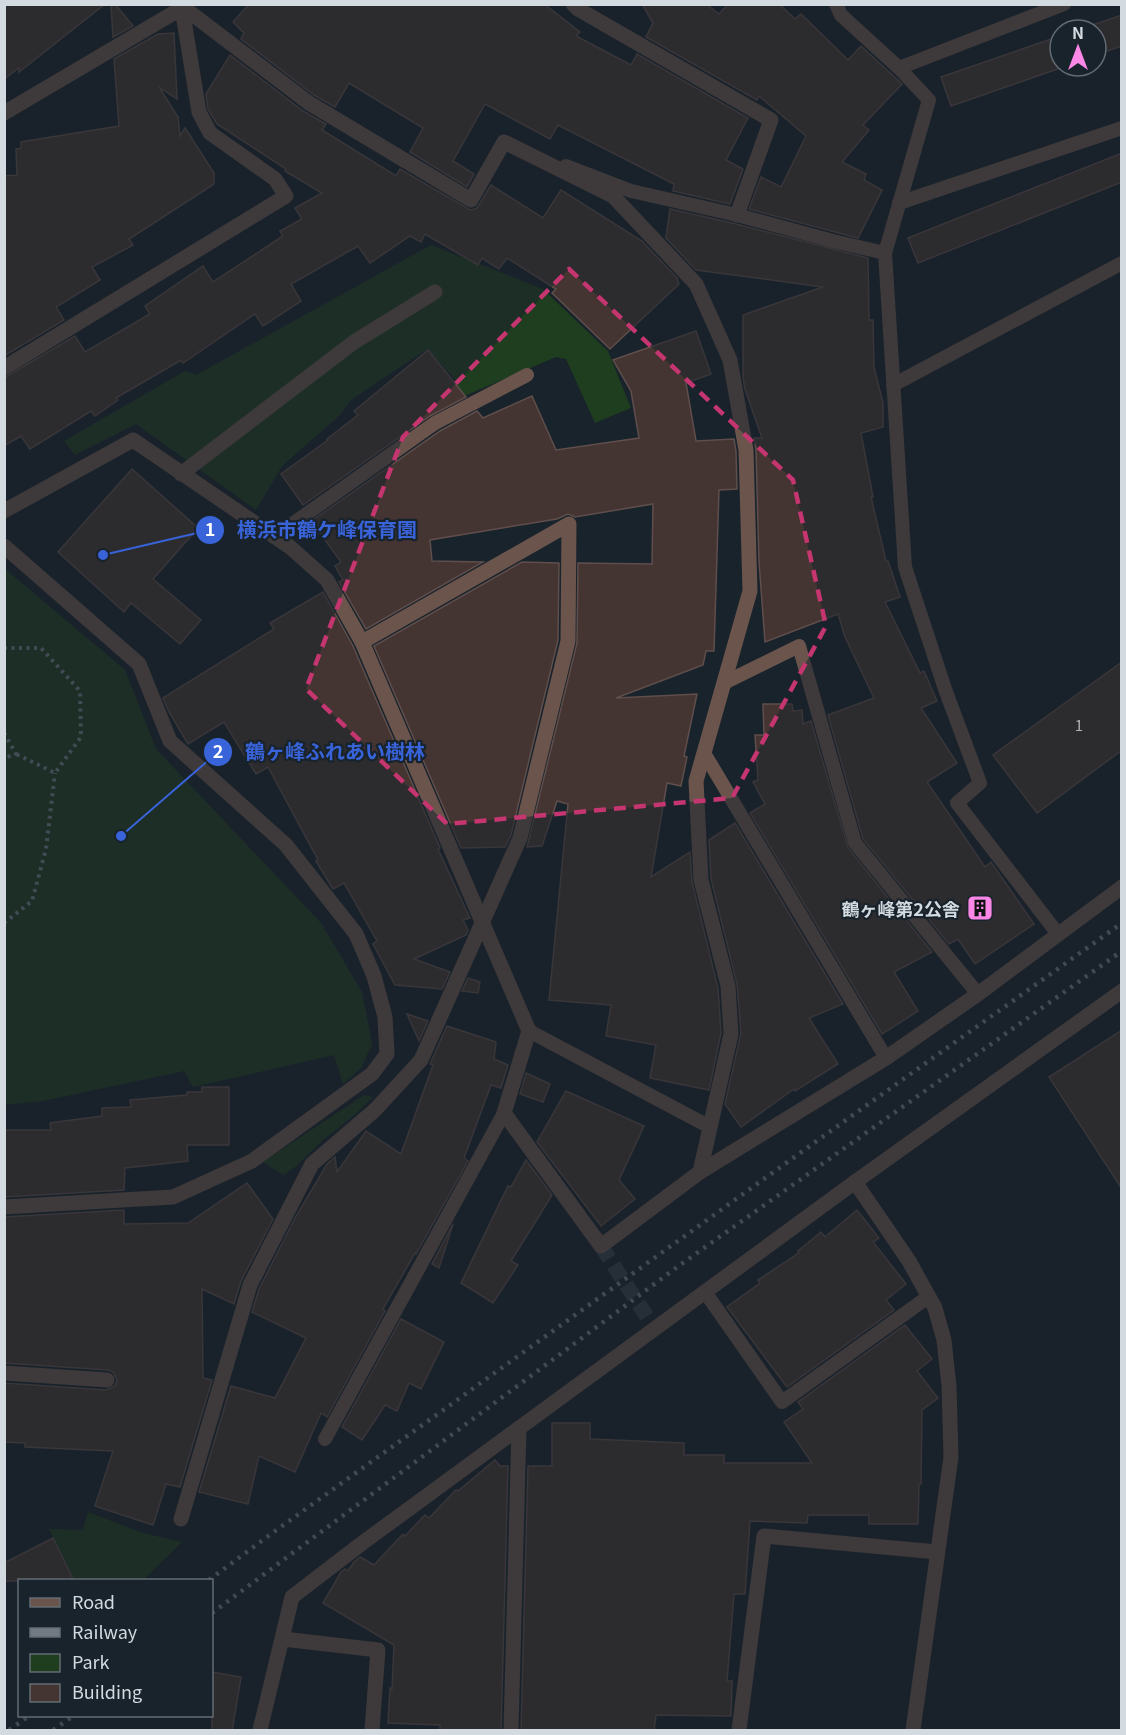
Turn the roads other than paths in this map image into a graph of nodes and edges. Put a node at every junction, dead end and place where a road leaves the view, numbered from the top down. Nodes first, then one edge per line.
1 (573, 4) edge
2 (836, 4) edge
3 (1064, 4) edge
4 (180, 6) edge
5 (899, 68) junction
6 (4, 113) edge
7 (1122, 128) edge
8 (504, 142) junction
9 (899, 203) junction
10 (737, 215) junction
11 (885, 253) junction
12 (1122, 262) edge
13 (435, 292) dead end
14 (4, 368) edge
15 (527, 375) dead end
16 (893, 385) junction
17 (181, 474) junction
18 (4, 511) edge
19 (274, 537) junction
20 (4, 546) edge
21 (363, 642) junction
22 (724, 683) junction
23 (704, 753) junction
24 (1122, 886) edge
25 (483, 923) junction
26 (1058, 934) junction
27 (1122, 991) edge
28 (978, 994) junction
29 (529, 1031) junction
30 (886, 1058) junction
31 (372, 1074) junction
32 (393, 1091) junction
33 (504, 1113) junction
34 (710, 1127) junction
35 (700, 1172) junction
36 (855, 1182) junction
37 (4, 1207) edge
38 (705, 1292) junction
39 (928, 1297) junction
40 (4, 1373) edge
41 (107, 1380) dead end
42 (519, 1428) junction
43 (325, 1439) dead end
44 (181, 1519) dead end
45 (937, 1552) junction
46 (283, 1639) junction
47 (260, 1731) edge
48 (372, 1731) edge
49 (511, 1731) edge
50 (738, 1731) edge
51 (913, 1731) edge

1 - 10 street
2 - 5 lane
3 - 5 lane
4 - 6 street
4 - 8 street
4 - 14 street
5 - 9 lane
7 - 9 lane
8 - 10 lane
8 - 22 street
9 - 11 lane
10 - 11 lane
11 - 16 lane
12 - 16 lane
13 - 17 street
15 - 19 lane
16 - 26 lane
17 - 18 street
17 - 19 street
19 - 21 street
20 - 31 street
21 - 25 street
21 - 25 street
22 - 23 street
22 - 28 lane
23 - 30 lane
23 - 34 street
24 - 26 street
25 - 29 street
25 - 32 street
26 - 28 street
27 - 36 street
28 - 30 street
29 - 33 street
29 - 34 lane
30 - 35 street
31 - 32 street
31 - 37 street
32 - 44 street
33 - 35 street
33 - 43 lane
34 - 35 street
36 - 38 street
36 - 39 street
38 - 39 lane
38 - 42 street
39 - 45 street
40 - 41 street
42 - 46 street
42 - 49 street
45 - 50 street
45 - 51 street
46 - 47 street
46 - 48 street

